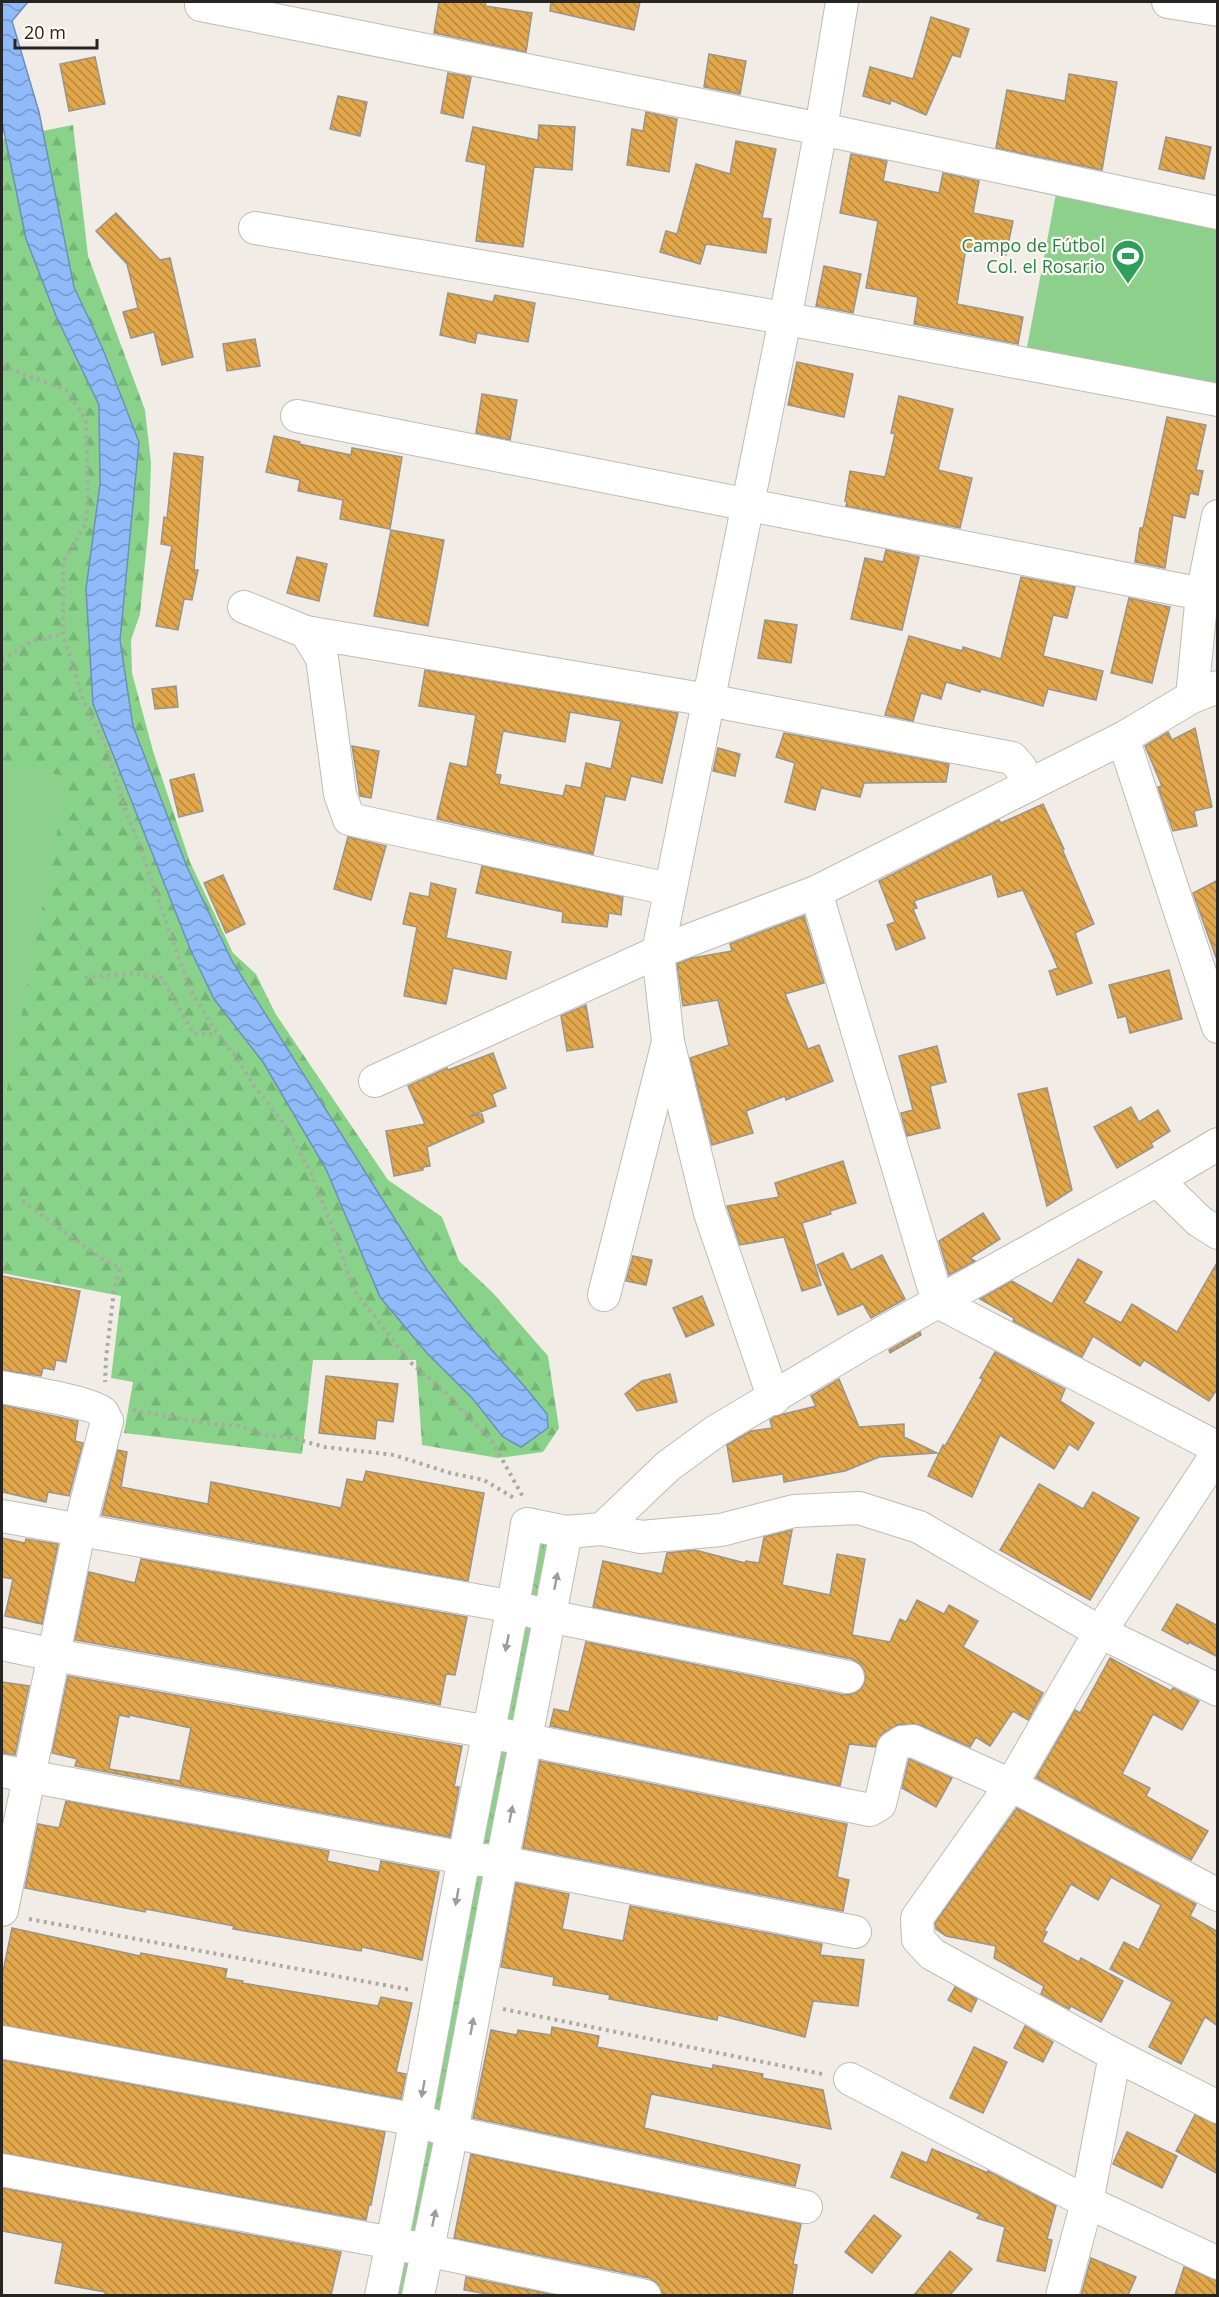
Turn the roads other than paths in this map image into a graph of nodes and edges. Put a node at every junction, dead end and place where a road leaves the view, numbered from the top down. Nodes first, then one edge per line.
1 (842, 2) edge
2 (1168, 2) edge
3 (201, 5) dead end
4 (1218, 10) edge
5 (821, 129) junction
6 (1218, 213) edge
7 (255, 228) dead end
8 (785, 319) junction
9 (1218, 400) edge
10 (297, 416) dead end
11 (748, 505) junction
12 (1218, 516) edge
13 (1202, 594) junction
14 (244, 607) dead end
15 (306, 632) junction
16 (1205, 692) edge
17 (708, 700) junction
18 (1123, 738) junction
19 (1029, 785) junction
20 (669, 889) junction
21 (816, 892) junction
22 (658, 952) junction
23 (1218, 1027) edge
24 (668, 1042) junction
25 (375, 1081) dead end
26 (1218, 1144) edge
27 (1158, 1180) junction
28 (1218, 1233) edge
29 (604, 1295) dead end
30 (938, 1302) junction
31 (2, 1388) edge
32 (774, 1399) junction
33 (1218, 1448) edge
34 (1218, 1452) edge
35 (2, 1516) edge
36 (602, 1530) junction
37 (80, 1531) junction
38 (566, 1532) junction
39 (514, 1607) junction
40 (549, 1616) junction
41 (1100, 1632) junction
42 (2, 1644) edge
43 (54, 1655) junction
44 (848, 1677) dead end
45 (1218, 1690) edge
46 (489, 1732) junction
47 (526, 1740) junction
48 (15, 1774) edge
49 (1011, 1785) junction
50 (464, 1858) junction
51 (502, 1862) junction
52 (1218, 1894) edge
53 (2, 1910) edge
54 (855, 1932) dead end
55 (2, 2042) edge
56 (1116, 2055) junction
57 (850, 2079) dead end
58 (1218, 2107) edge
59 (417, 2120) junction
60 (452, 2132) junction
61 (2, 2170) edge
62 (1087, 2202) junction
63 (806, 2207) dead end
64 (392, 2243) junction
65 (427, 2250) junction
66 (1218, 2263) edge
67 (381, 2295) edge
68 (418, 2295) edge
69 (645, 2295) edge
70 (1062, 2295) edge

1 - 5 street
2 - 4 street
3 - 5 street
5 - 6 street
5 - 8 street
7 - 8 street
8 - 9 street
8 - 11 street
10 - 11 street
11 - 13 street
11 - 17 street
12 - 13 street
13 - 16 street
14 - 15 street
15 - 17 street
15 - 20 street
16 - 18 street
17 - 19 street
17 - 20 street
18 - 19 street
18 - 23 street
19 - 21 street
20 - 22 street
21 - 22 street
21 - 30 street
22 - 24 street
22 - 25 street
24 - 29 street
24 - 32 street
26 - 27 street
27 - 28 street
27 - 30 street
30 - 32 street
30 - 33 street
31 - 37 street
32 - 36 street
34 - 41 street
35 - 37 street
36 - 38 street
36 - 41 street
37 - 39 street
37 - 43 street
38 - 39 street
40 -> 38 street
39 - 40 street
39 -> 46 street
40 - 44 street
40 - 47 street
41 - 45 street
41 - 49 street
42 - 43 street
43 - 46 street
43 - 48 street
46 - 47 street
46 - 50 street
47 - 49 street
51 -> 47 street
48 - 50 street
48 - 53 street
49 - 52 street
49 - 56 street
50 - 51 street
50 -> 59 street
51 - 54 street
60 -> 51 street
55 - 59 street
56 - 58 street
56 - 62 street
57 - 62 street
59 - 60 street
59 - 64 street
60 - 63 street
65 -> 60 street
61 - 64 street
62 - 66 street
62 - 70 street
64 - 65 street
64 - 67 street
65 - 68 street
65 - 69 street

